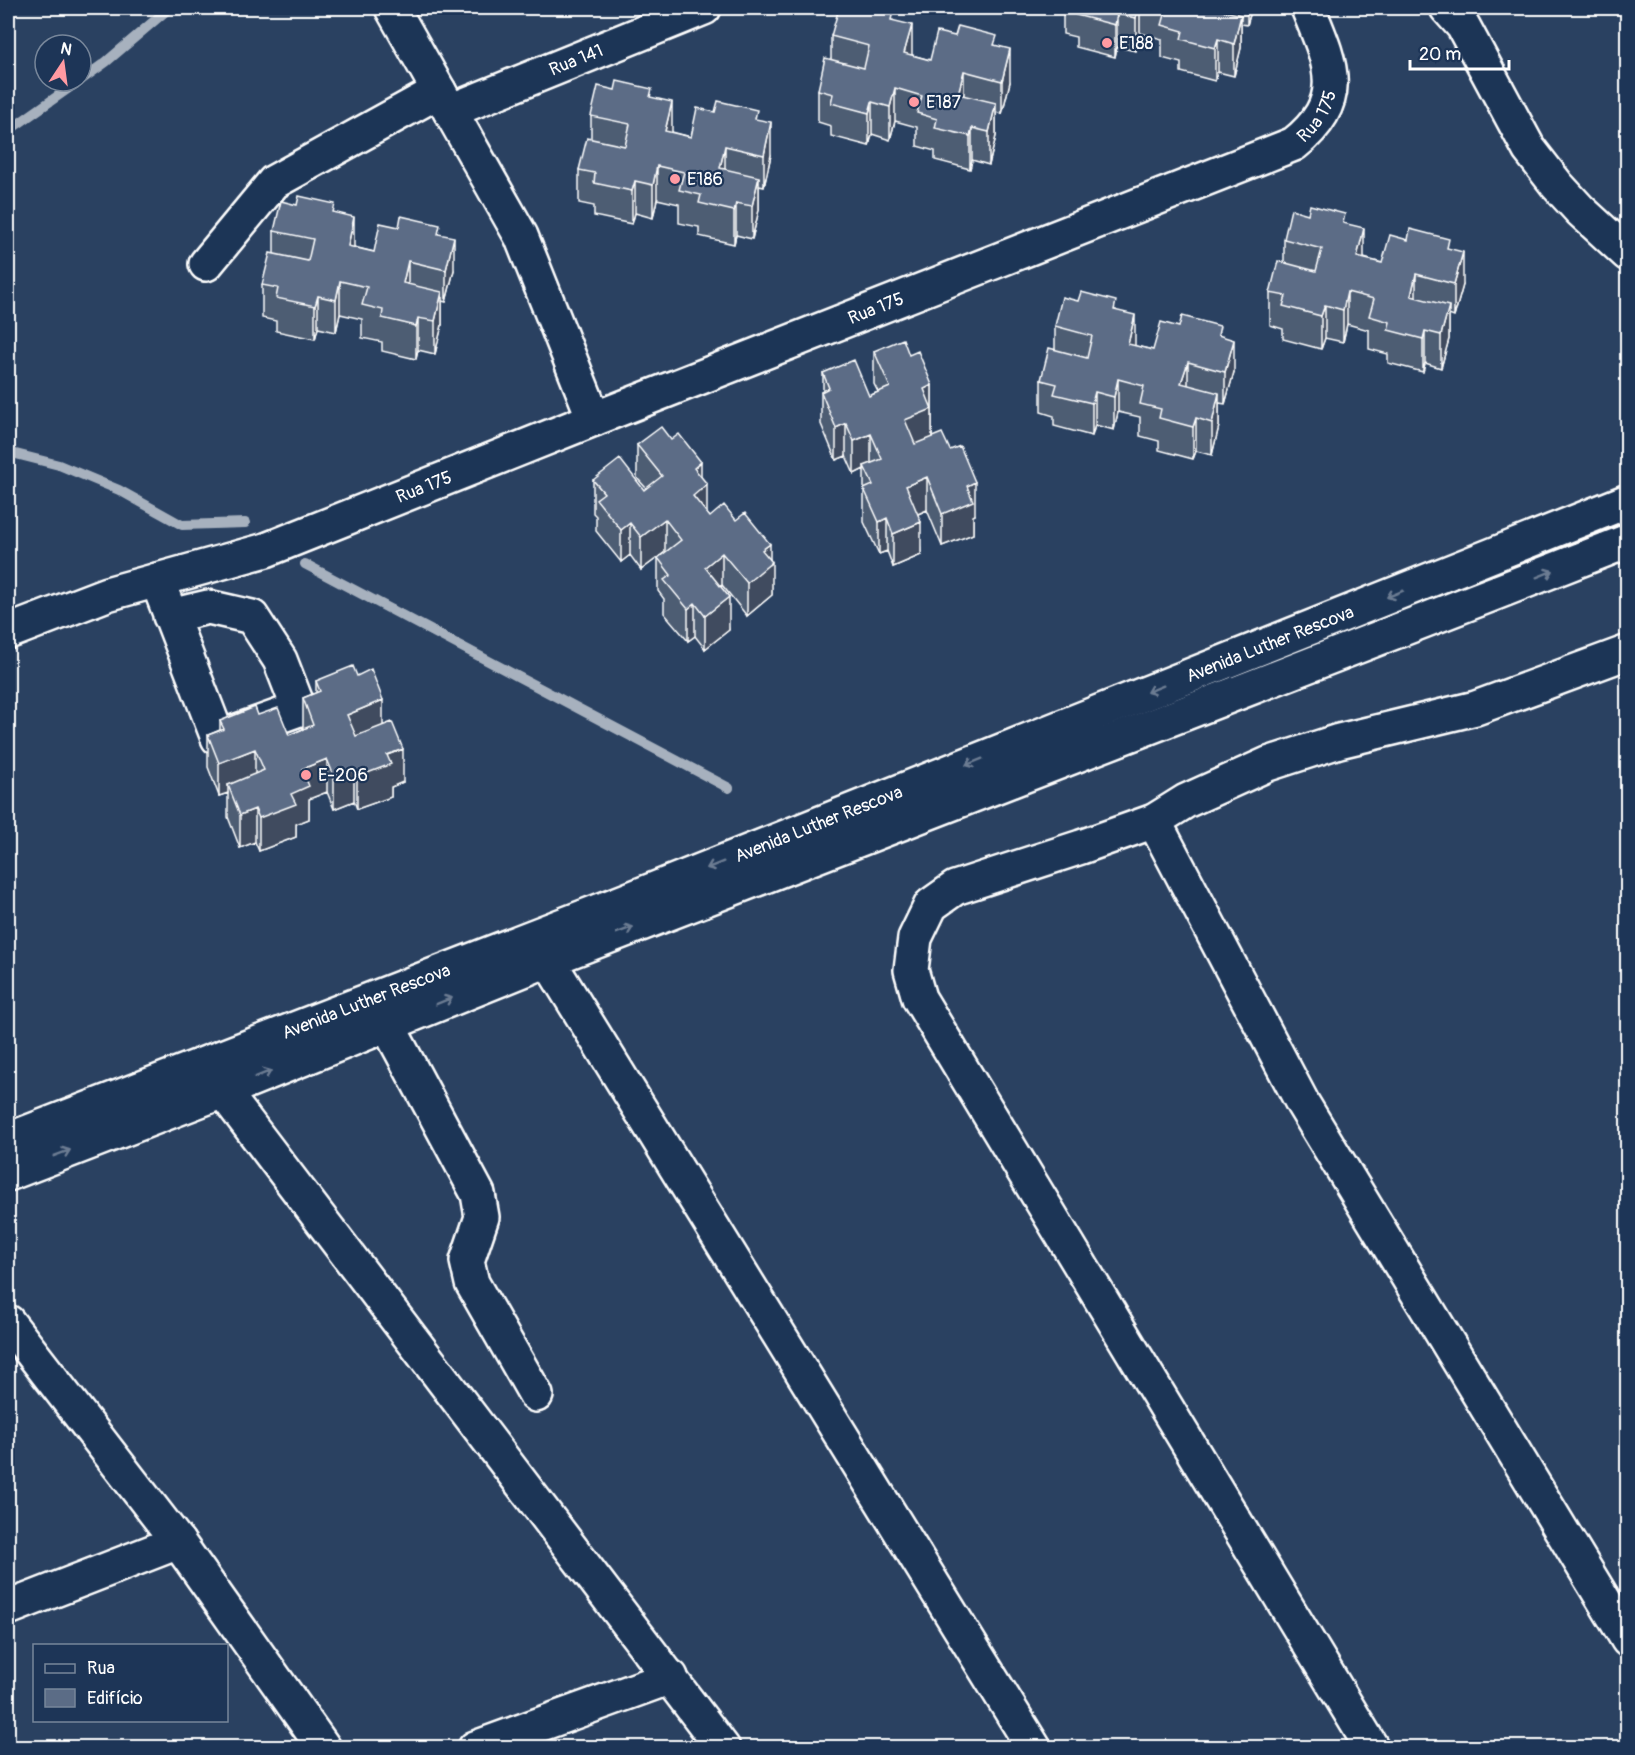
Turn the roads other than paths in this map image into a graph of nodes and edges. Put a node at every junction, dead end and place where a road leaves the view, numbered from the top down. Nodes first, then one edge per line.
1 (392, 8) edge
2 (704, 8) edge
3 (1308, 8) edge
4 (1447, 8) edge
5 (444, 101) junction
6 (1628, 254) edge
7 (206, 264) dead end
8 (594, 419) junction
9 (1628, 501) edge
10 (1628, 541) edge
11 (157, 580) junction
12 (170, 616) dead end
13 (8, 632) edge
14 (1628, 652) edge
15 (1154, 821) junction
16 (548, 960) junction
17 (387, 1024) junction
18 (223, 1091) junction
19 (8, 1140) edge
20 (8, 1174) edge
21 (8, 1322) edge
22 (536, 1395) dead end
23 (178, 1542) junction
24 (8, 1608) edge
25 (1628, 1640) edge
26 (671, 1677) junction
27 (324, 1748) edge
28 (475, 1748) edge
29 (723, 1748) edge
30 (1034, 1748) edge
31 (1372, 1748) edge

1 - 5 street
2 - 5 street, Rua 141
3 - 8 street, Rua 175
4 - 6 street
5 - 7 street, Rua 141
5 - 8 street
8 - 11 street, Rua 175
9 -> 19 street, Avenida Luther Rescova
16 -> 10 street, Avenida Luther Rescova
11 - 12 street
11 - 13 street, Rua 175
14 - 15 street
15 - 25 street
15 - 31 street
17 -> 16 street, Avenida Luther Rescova
16 - 30 street
18 -> 17 street, Avenida Luther Rescova
17 - 22 street
20 -> 18 street, Avenida Luther Rescova
18 - 26 street
21 - 23 street
23 - 24 street
23 - 27 street
26 - 28 street
26 - 29 street

